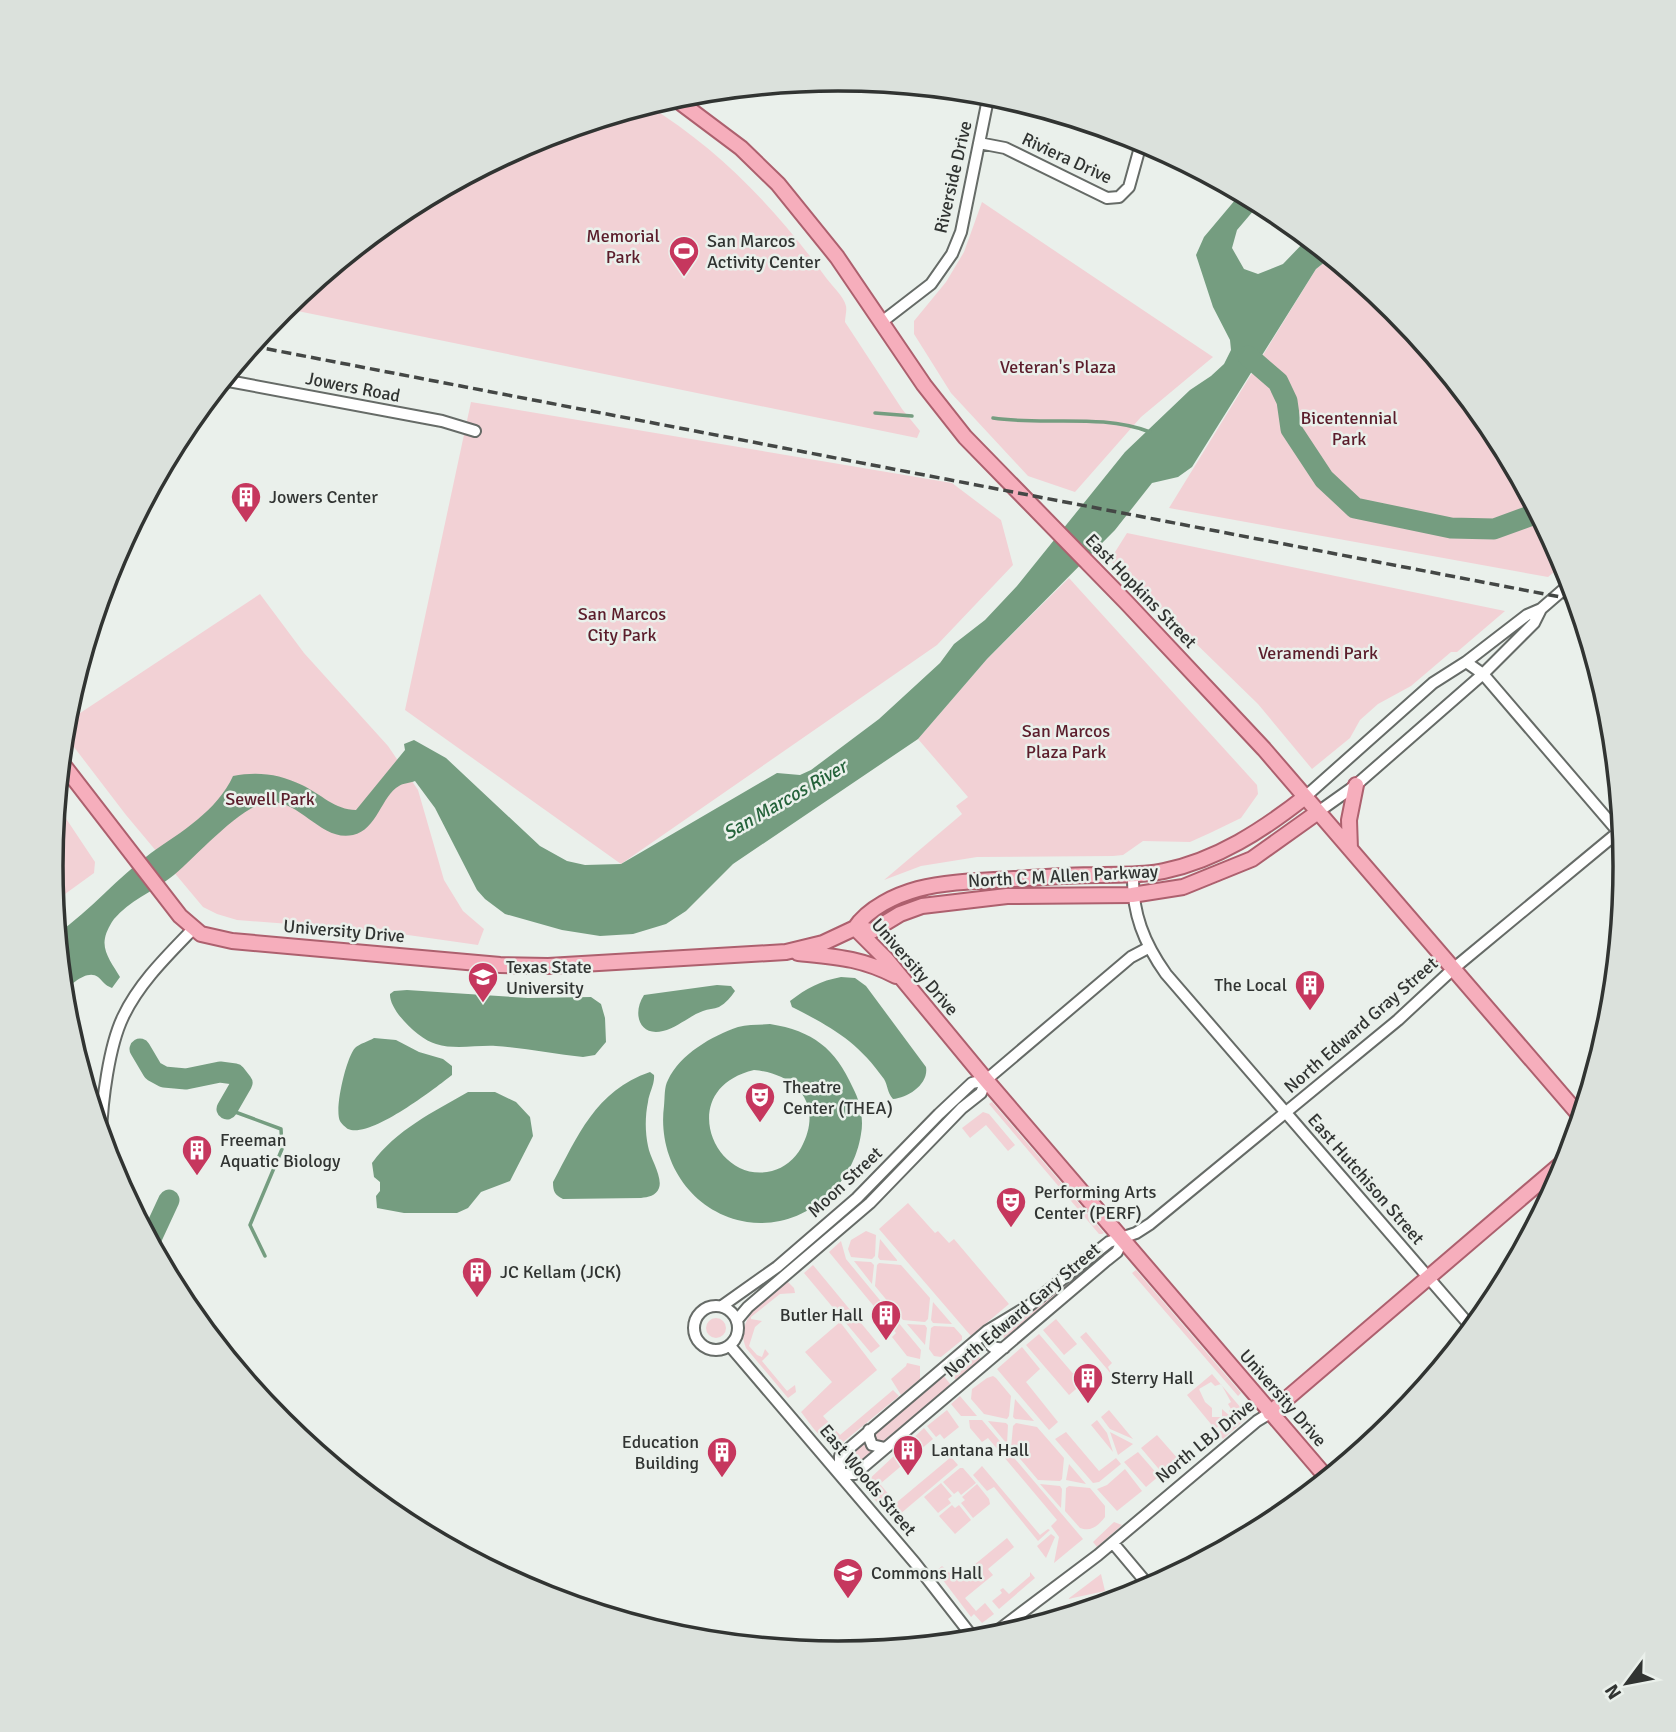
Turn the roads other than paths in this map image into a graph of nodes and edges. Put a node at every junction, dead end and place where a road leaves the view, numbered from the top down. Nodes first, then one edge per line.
1 (685, 106) edge
2 (987, 106) edge
3 (979, 143) junction
4 (1139, 152) edge
5 (883, 321) junction
6 (233, 382) edge
7 (475, 431) dead end
8 (1562, 591) edge
9 (1541, 609) junction
10 (1466, 662) junction
11 (1483, 674) junction
12 (69, 773) edge
13 (1356, 785) junction
14 (1305, 797) junction
15 (1318, 812) junction
16 (1611, 822) edge
17 (1612, 840) edge
18 (1350, 849) junction
19 (1211, 856) junction
20 (1218, 874) junction
21 (1133, 875) junction
22 (1063, 876) junction
23 (1132, 895) junction
24 (1062, 897) junction
25 (855, 928) junction
26 (193, 929) junction
27 (1148, 948) junction
28 (786, 952) junction
29 (1453, 969) junction
30 (903, 979) junction
31 (986, 1080) junction
32 (1574, 1109) edge
33 (103, 1112) edge
34 (1286, 1113) junction
35 (1549, 1174) edge
36 (1123, 1239) junction
37 (1428, 1277) junction
38 (722, 1306) junction
39 (737, 1320) junction
40 (1465, 1320) edge
41 (987, 1331) junction
42 (730, 1346) junction
43 (1004, 1348) junction
44 (1270, 1413) junction
45 (869, 1430) junction
46 (885, 1448) junction
47 (1321, 1472) edge
48 (840, 1474) junction
49 (1113, 1543) junction
50 (1143, 1578) edge
51 (1011, 1621) edge
52 (967, 1630) edge

1 - 5 main road, East Hopkins Street
2 - 3 street, Riverside Drive
3 - 4 street, Riviera Drive
3 - 5 street, Riverside Drive
5 - 14 main road, East Hopkins Street
6 - 7 street, Jowers Road
8 - 9 street
9 - 10 street, North C M Allen Parkway
9 - 11 street, North C M Allen Parkway
10 - 11 street
10 - 14 street, North C M Allen Parkway
11 - 13 street, North C M Allen Parkway
11 - 16 street
12 - 26 main road
13 - 15 street, North C M Allen Parkway
13 - 18 main road
14 - 15 main road, East Hopkins Street
14 - 19 main road, North C M Allen Parkway
15 - 18 main road, East Hopkins Street
15 - 20 main road, North C M Allen Parkway
17 - 29 street, North Edward Gray Street
18 - 29 main road, East Hopkins Street
19 - 20 main road
19 - 21 main road, North C M Allen Parkway
20 - 23 main road, North C M Allen Parkway
21 - 22 main road, North C M Allen Parkway
21 - 23 street, East Hutchison Street
22 - 24 main road
22 - 25 main road, North C M Allen Parkway
23 - 24 main road, North C M Allen Parkway
23 - 27 street, East Hutchison Street
24 - 25 main road, North C M Allen Parkway
25 - 28 main road, University Drive
25 - 30 main road, University Drive
26 - 28 main road, University Drive
26 - 33 street
27 - 31 street, Moon Street
27 - 34 street, East Hutchison Street
28 - 30 main road
29 - 32 main road, East Hopkins Street
29 - 34 street, North Edward Gray Street
30 - 31 main road, University Drive
31 - 36 main road, University Drive
31 - 38 street, Moon Street
31 - 39 street, Moon Street
34 - 36 street, North Edward Gray Street
34 - 37 street, East Hutchison Street
35 - 37 main road, North LBJ Drive
36 - 41 street, North Edward Gary Street
36 - 43 street, North Edward Gary Street
36 - 44 main road, University Drive
37 - 40 street, East Hutchison Street
37 - 44 main road, North LBJ Drive
38 - 39 street
38 - 42 street
39 - 42 street
41 - 43 street
41 - 45 street, North Edward Gary Street
42 - 48 street, East Woods Street
43 - 46 street, North Edward Gary Street
44 - 47 main road, University Drive
44 - 49 street, North LBJ Drive
45 - 46 street
45 - 48 street, North Edward Gary Street
46 - 48 street, North Edward Gary Street
48 - 52 street, East Woods Street
49 - 50 street
49 - 51 street, North LBJ Drive

